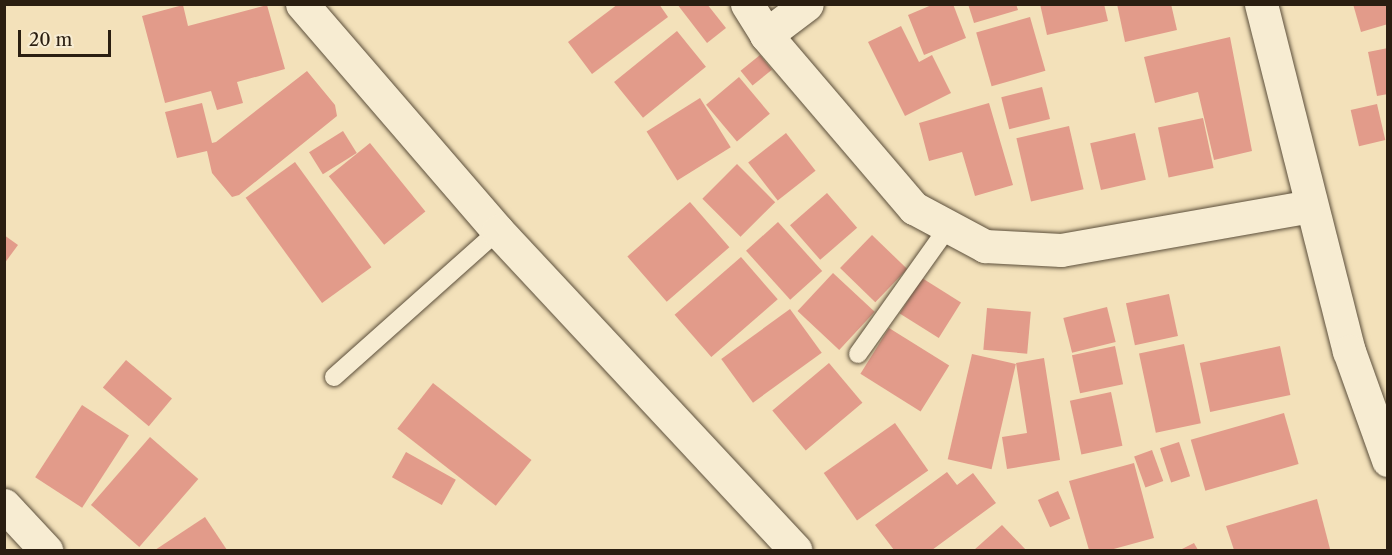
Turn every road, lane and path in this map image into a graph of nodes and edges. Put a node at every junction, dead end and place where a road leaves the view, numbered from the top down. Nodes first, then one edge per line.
1 (302, 4) edge
2 (747, 4) edge
3 (807, 4) edge
4 (1261, 4) edge
5 (766, 35) junction
6 (1311, 206) junction
7 (949, 226) junction
8 (498, 231) junction
9 (858, 354) dead end
10 (333, 377) dead end
11 (1388, 460) edge
12 (4, 505) edge
13 (46, 550) edge
14 (795, 550) edge

1 - 8 street
2 - 5 street
3 - 5 street
4 - 6 street
5 - 7 street
6 - 7 street
6 - 11 street
7 - 9 lane
8 - 10 lane
8 - 14 street
12 - 13 street

